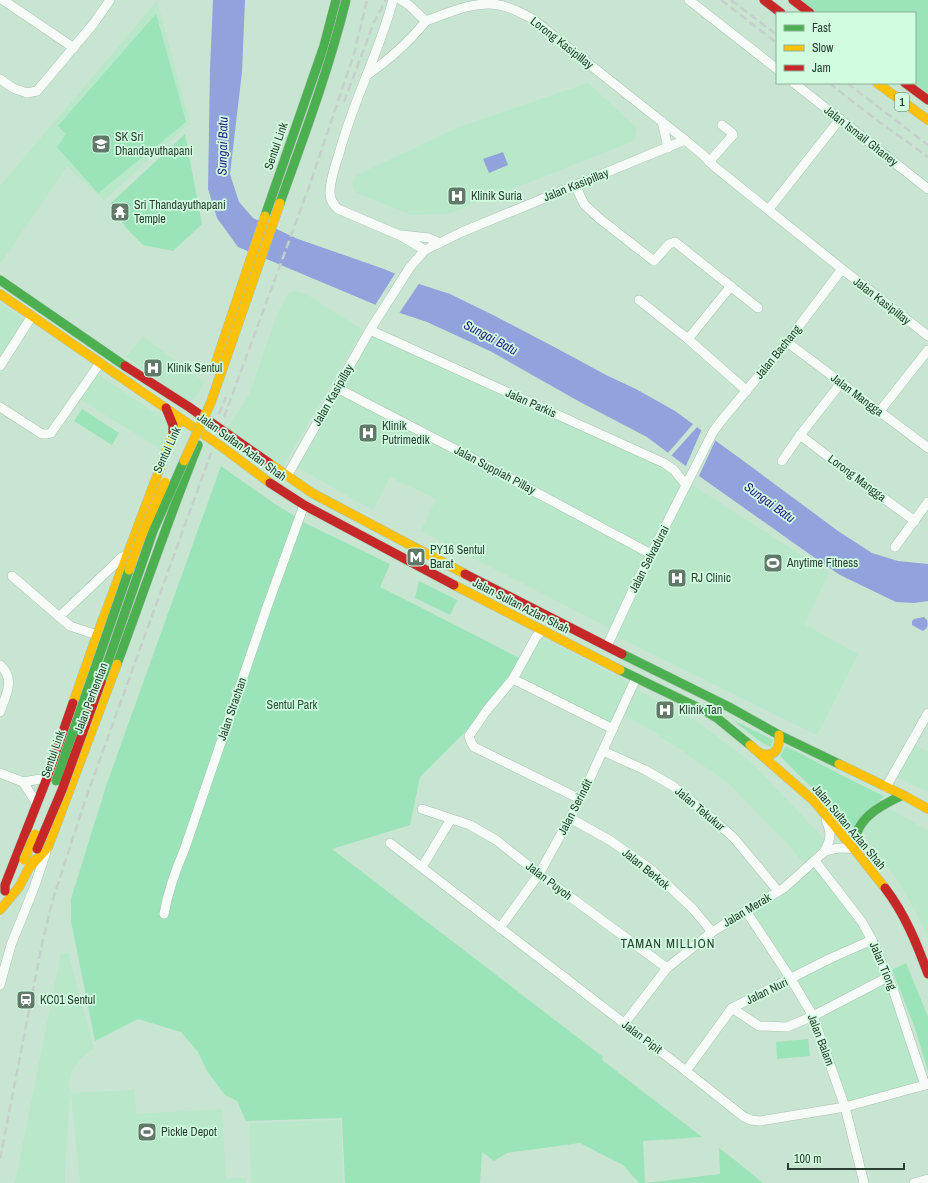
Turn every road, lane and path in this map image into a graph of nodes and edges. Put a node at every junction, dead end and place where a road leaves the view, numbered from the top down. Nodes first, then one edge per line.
1 (3, 0) edge
2 (110, 0) edge
3 (336, 0) edge
4 (346, 0) edge
5 (393, 0) edge
6 (401, 0) edge
7 (689, 0) edge
8 (764, 0) edge
9 (793, 0) edge
10 (780, 12) edge
11 (809, 12) edge
12 (426, 21) junction
13 (74, 48) junction
14 (776, 68) edge
15 (367, 75) junction
16 (0, 79) edge
17 (795, 84) edge
18 (877, 84) edge
19 (906, 84) edge
20 (928, 100) edge
21 (840, 119) junction
22 (928, 120) edge
23 (662, 121) junction
24 (722, 125) dead end
25 (685, 140) junction
26 (668, 148) junction
27 (709, 162) junction
28 (576, 186) junction
29 (928, 189) edge
30 (769, 209) junction
31 (399, 235) junction
32 (440, 243) junction
33 (425, 250) junction
34 (842, 269) junction
35 (0, 280) edge
36 (731, 286) junction
37 (0, 294) edge
38 (639, 300) dead end
39 (758, 308) dead end
40 (32, 316) junction
41 (373, 326) junction
42 (928, 336) edge
43 (688, 339) junction
44 (787, 342) junction
45 (928, 350) edge
46 (100, 363) junction
47 (0, 366) edge
48 (841, 383) junction
49 (337, 388) junction
50 (747, 391) junction
51 (0, 407) edge
52 (189, 407) junction
53 (166, 408) junction
54 (879, 412) junction
55 (182, 419) junction
56 (208, 421) junction
57 (173, 432) junction
58 (203, 434) junction
59 (800, 435) junction
60 (198, 445) junction
61 (222, 446) junction
62 (928, 448) edge
63 (782, 462) dead end
64 (693, 474) joint
65 (287, 476) junction
66 (686, 485) junction
67 (150, 495) junction
68 (928, 502) edge
69 (174, 505) junction
70 (304, 505) junction
71 (914, 520) junction
72 (895, 547) dead end
73 (651, 554) junction
74 (128, 555) junction
75 (153, 567) junction
76 (12, 576) dead end
77 (59, 617) junction
78 (542, 631) junction
79 (97, 635) junction
80 (607, 646) junction
81 (0, 664) edge
82 (636, 678) junction
83 (513, 679) junction
84 (0, 712) edge
85 (707, 712) junction
86 (928, 713) edge
87 (613, 729) junction
88 (780, 736) junction
89 (603, 750) junction
90 (760, 752) junction
91 (0, 773) edge
92 (47, 778) junction
93 (23, 782) junction
94 (886, 787) junction
95 (903, 795) junction
96 (580, 799) junction
97 (37, 804) junction
98 (422, 809) dead end
99 (928, 809) edge
100 (823, 811) junction
101 (570, 818) junction
102 (451, 819) junction
103 (390, 843) dead end
104 (48, 847) junction
105 (854, 849) junction
106 (824, 852) junction
107 (815, 860) junction
108 (27, 863) junction
109 (422, 867) junction
110 (539, 874) junction
111 (778, 892) junction
112 (2, 894) edge
113 (0, 910) edge
114 (746, 911) junction
115 (164, 914) dead end
116 (500, 928) junction
117 (712, 932) junction
118 (872, 940) junction
119 (667, 968) junction
120 (928, 974) edge
121 (888, 977) junction
122 (792, 979) junction
123 (0, 985) edge
124 (732, 1008) junction
125 (812, 1016) junction
126 (624, 1024) junction
127 (686, 1072) junction
128 (926, 1085) edge
129 (845, 1107) junction
130 (928, 1179) edge
131 (864, 1183) edge
132 (914, 1183) edge

1 - 13 street
2 - 13 street
3 - 108 main road, Sentul Link, bridge
4 - 108 main road, Sentul Link, bridge
5 - 15 street
6 - 12 street
7 - 14 street
8 - 10 main road
9 - 11 main road
12 - 15 street, Lorong Kasipillay
12 - 23 street, Lorong Kasipillay
13 - 16 street
15 - 31 street
17 - 21 street, Jalan Ismail Ghaney
18 - 22 main road, 1
19 - 20 main road, 1
21 - 29 street, Jalan Ismail Ghaney
21 - 30 street
23 - 25 street, Lorong Kasipillay
23 - 26 street
24 - 27 street
25 - 26 street, Jalan Kasipillay
25 - 27 street, Jalan Kasipillay
26 - 28 street, Jalan Kasipillay
27 - 30 street, Jalan Kasipillay
28 - 32 street, Jalan Kasipillay
28 - 36 street
30 - 34 street, Jalan Kasipillay
31 - 32 street
31 - 33 street
32 - 33 street, Jalan Kasipillay
33 - 41 street, Jalan Kasipillay
34 - 42 street, Jalan Kasipillay
34 - 44 street, Jalan Bachang
35 - 52 main road, Jalan Sultan Azlan Shah
36 - 39 street
36 - 43 street
37 - 40 main road, Jalan Sultan Azlan Shah
38 - 43 street
40 - 46 main road, Jalan Sultan Azlan Shah
40 - 47 street
41 - 49 street, Jalan Kasipillay
41 - 66 street, Jalan Parkis
43 - 50 street
44 - 48 street, Jalan Mangga
44 - 50 street, Jalan Bachang
45 - 54 street
46 - 51 street
46 - 53 main road, Jalan Sultan Azlan Shah
48 - 54 street, Jalan Mangga
48 - 59 street
49 - 65 street, Jalan Kasipillay
49 - 73 street, Jalan Suppiah Pillay
50 - 64 street, Jalan Bachang
52 - 55 main road, Jalan Perhentian
52 - 56 main road, Jalan Sultan Azlan Shah
53 - 55 main road, Jalan Sultan Azlan Shah
53 - 57 main road
54 - 62 street, Jalan Mangga
55 - 57 main road, Jalan Perhentian
55 - 58 main road, Jalan Sultan Azlan Shah
56 - 58 main road, Jalan Perhentian
56 - 65 main road, Jalan Sultan Azlan Shah
57 - 67 main road, Jalan Perhentian
58 - 60 main road, Jalan Perhentian
58 - 61 main road, Jalan Sultan Azlan Shah
59 - 63 street
59 - 71 street, Lorong Mangga
60 - 61 main road
60 - 69 main road, Jalan Perhentian
61 - 70 main road, Jalan Sultan Azlan Shah
64 - 66 street, Jalan Selvadurai
65 - 80 main road, Jalan Sultan Azlan Shah
66 - 73 street, Jalan Selvadurai
67 - 69 main road
67 - 74 main road, Jalan Perhentian
68 - 71 street
69 - 75 main road, Jalan Perhentian
70 - 78 main road, Jalan Sultan Azlan Shah
70 - 115 street, Jalan Strachan
71 - 72 street
73 - 80 street, Jalan Selvadurai
74 - 75 main road
74 - 77 street
74 - 79 main road, Jalan Perhentian
75 - 104 main road, Jalan Perhentian
76 - 77 street
77 - 79 street
78 - 82 main road, Jalan Sultan Azlan Shah
78 - 83 street
79 - 92 main road, Jalan Perhentian
80 - 85 main road
80 - 88 main road, Jalan Sultan Azlan Shah
81 - 84 street
82 - 85 main road, Jalan Sultan Azlan Shah
82 - 87 street, Jalan Serindit
83 - 87 street
83 - 96 street
85 - 90 main road, Jalan Sultan Azlan Shah
86 - 94 street
87 - 89 street, Jalan Serindit
88 - 90 main road
88 - 94 main road, Jalan Sultan Azlan Shah
89 - 96 street, Jalan Serindit
89 - 111 street, Jalan Tekukur
90 - 100 main road, Jalan Sultan Azlan Shah
91 - 93 street
92 - 93 street
92 - 97 main road, Jalan Perhentian
93 - 97 street
94 - 95 main road, Jalan Sultan Azlan Shah
95 - 99 main road, Jalan Sultan Azlan Shah
95 - 105 main road
96 - 101 street, Jalan Serindit
97 - 112 main road, Jalan Perhentian
98 - 102 street, Jalan Puyoh
100 - 105 main road, Jalan Sultan Azlan Shah
100 - 106 street
101 - 110 street, Jalan Serindit
101 - 117 street, Jalan Berkok
102 - 109 street
102 - 110 street, Jalan Puyoh
103 - 109 street, Jalan Pipit
104 - 108 main road
104 - 123 street, Jalan Perhentian
105 - 106 street, Jalan Merak
105 - 120 main road, Jalan Sultan Azlan Shah
106 - 107 street, Jalan Merak
107 - 111 street, Jalan Merak
107 - 118 street, Jalan Tiong
108 - 112 main road
108 - 113 main road
109 - 116 street, Jalan Pipit
110 - 116 street, Jalan Serindit
110 - 119 street, Jalan Puyoh
111 - 114 street, Jalan Merak
114 - 117 street, Jalan Merak
114 - 122 street, Jalan Balam
116 - 126 street, Jalan Pipit
117 - 119 street, Jalan Merak
118 - 121 street, Jalan Tiong
118 - 122 street, Jalan Nuri
119 - 126 street, Jalan Merak
121 - 125 street
121 - 128 street, Jalan Tiong
122 - 124 street, Jalan Nuri
122 - 125 street, Jalan Balam
124 - 125 street
124 - 127 street, Jalan Nuri
125 - 129 street, Jalan Balam
126 - 127 street, Jalan Pipit
127 - 129 street, Jalan Pipit
128 - 129 street, Jalan Pipit
129 - 131 street, Jalan Balam
130 - 132 street

